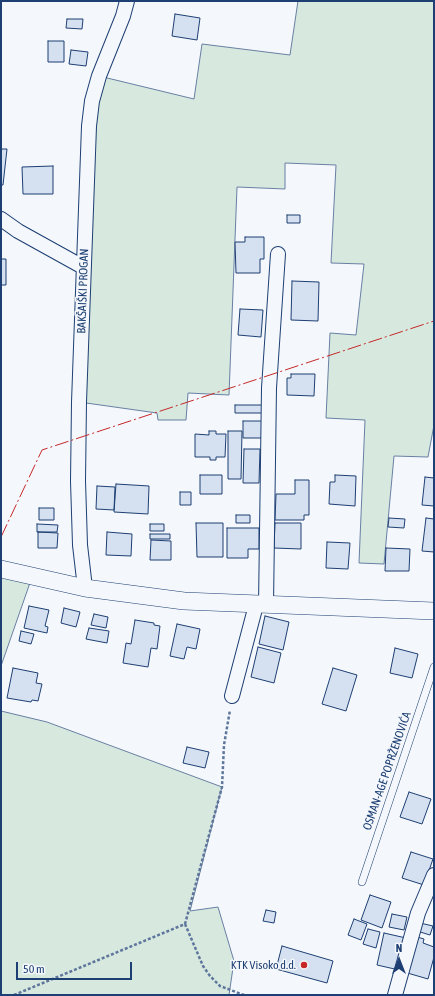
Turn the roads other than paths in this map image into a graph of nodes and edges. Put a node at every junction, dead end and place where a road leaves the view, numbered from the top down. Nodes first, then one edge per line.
1 (127, 1) edge
2 (1, 219) edge
3 (278, 254) dead end
4 (83, 268) junction
5 (1, 569) edge
6 (85, 588) junction
7 (261, 605) junction
8 (434, 611) edge
9 (434, 667) edge
10 (232, 696) road end
11 (434, 875) edge
12 (362, 882) dead end
13 (394, 995) edge

1 - 4 street, BAKŠAIŠKI PROGAN
2 - 4 street
3 - 7 street
4 - 6 street, BAKŠAIŠKI PROGAN
5 - 6 street
6 - 7 street
7 - 8 street
7 - 10 street
9 - 12 lane, OSMAN-AGE POPRŽENOVIĆA
11 - 13 street

